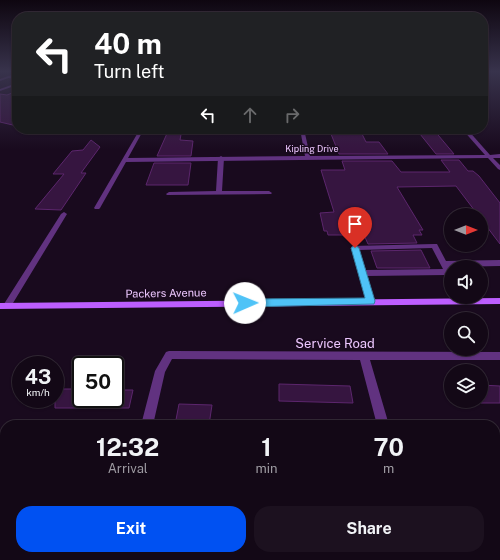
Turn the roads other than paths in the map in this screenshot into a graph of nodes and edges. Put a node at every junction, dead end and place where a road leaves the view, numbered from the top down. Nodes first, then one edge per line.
1 (139, 134) edge
2 (303, 134) edge
3 (469, 134) edge
4 (489, 156) junction
5 (500, 156) edge
6 (221, 158) junction
7 (308, 158) junction
8 (125, 160) junction
9 (500, 168) edge
10 (220, 193) junction
11 (269, 193) dead end
12 (169, 194) dead end
13 (97, 208) dead end
14 (64, 214) dead end
15 (488, 263) edge
16 (500, 263) edge
17 (444, 264) edge
18 (362, 273) junction
19 (444, 273) edge
20 (444, 299) edge
21 (488, 300) edge
22 (370, 301) junction
23 (500, 301) edge
24 (4, 306) edge
25 (364, 356) junction
26 (500, 356) edge
27 (148, 420) edge
28 (382, 420) edge

1 - 8 street
2 - 7 street
3 - 4 street
4 - 5 street, Kipling Drive
4 - 7 street, Kipling Drive
4 - 9 street
6 - 7 street, Kipling Drive
6 - 8 street, Kipling Drive
6 - 10 street
8 - 13 street
10 - 11 street
10 - 12 street
14 - 24 street
15 - 16 street
17 - 18 street
18 - 19 street
18 - 22 street
20 - 22 main road, Packers Avenue
21 - 23 main road, Packers Avenue
22 - 24 main road, Packers Avenue
25 - 26 street, Service Road
25 - 27 street, Service Road
25 - 28 street

